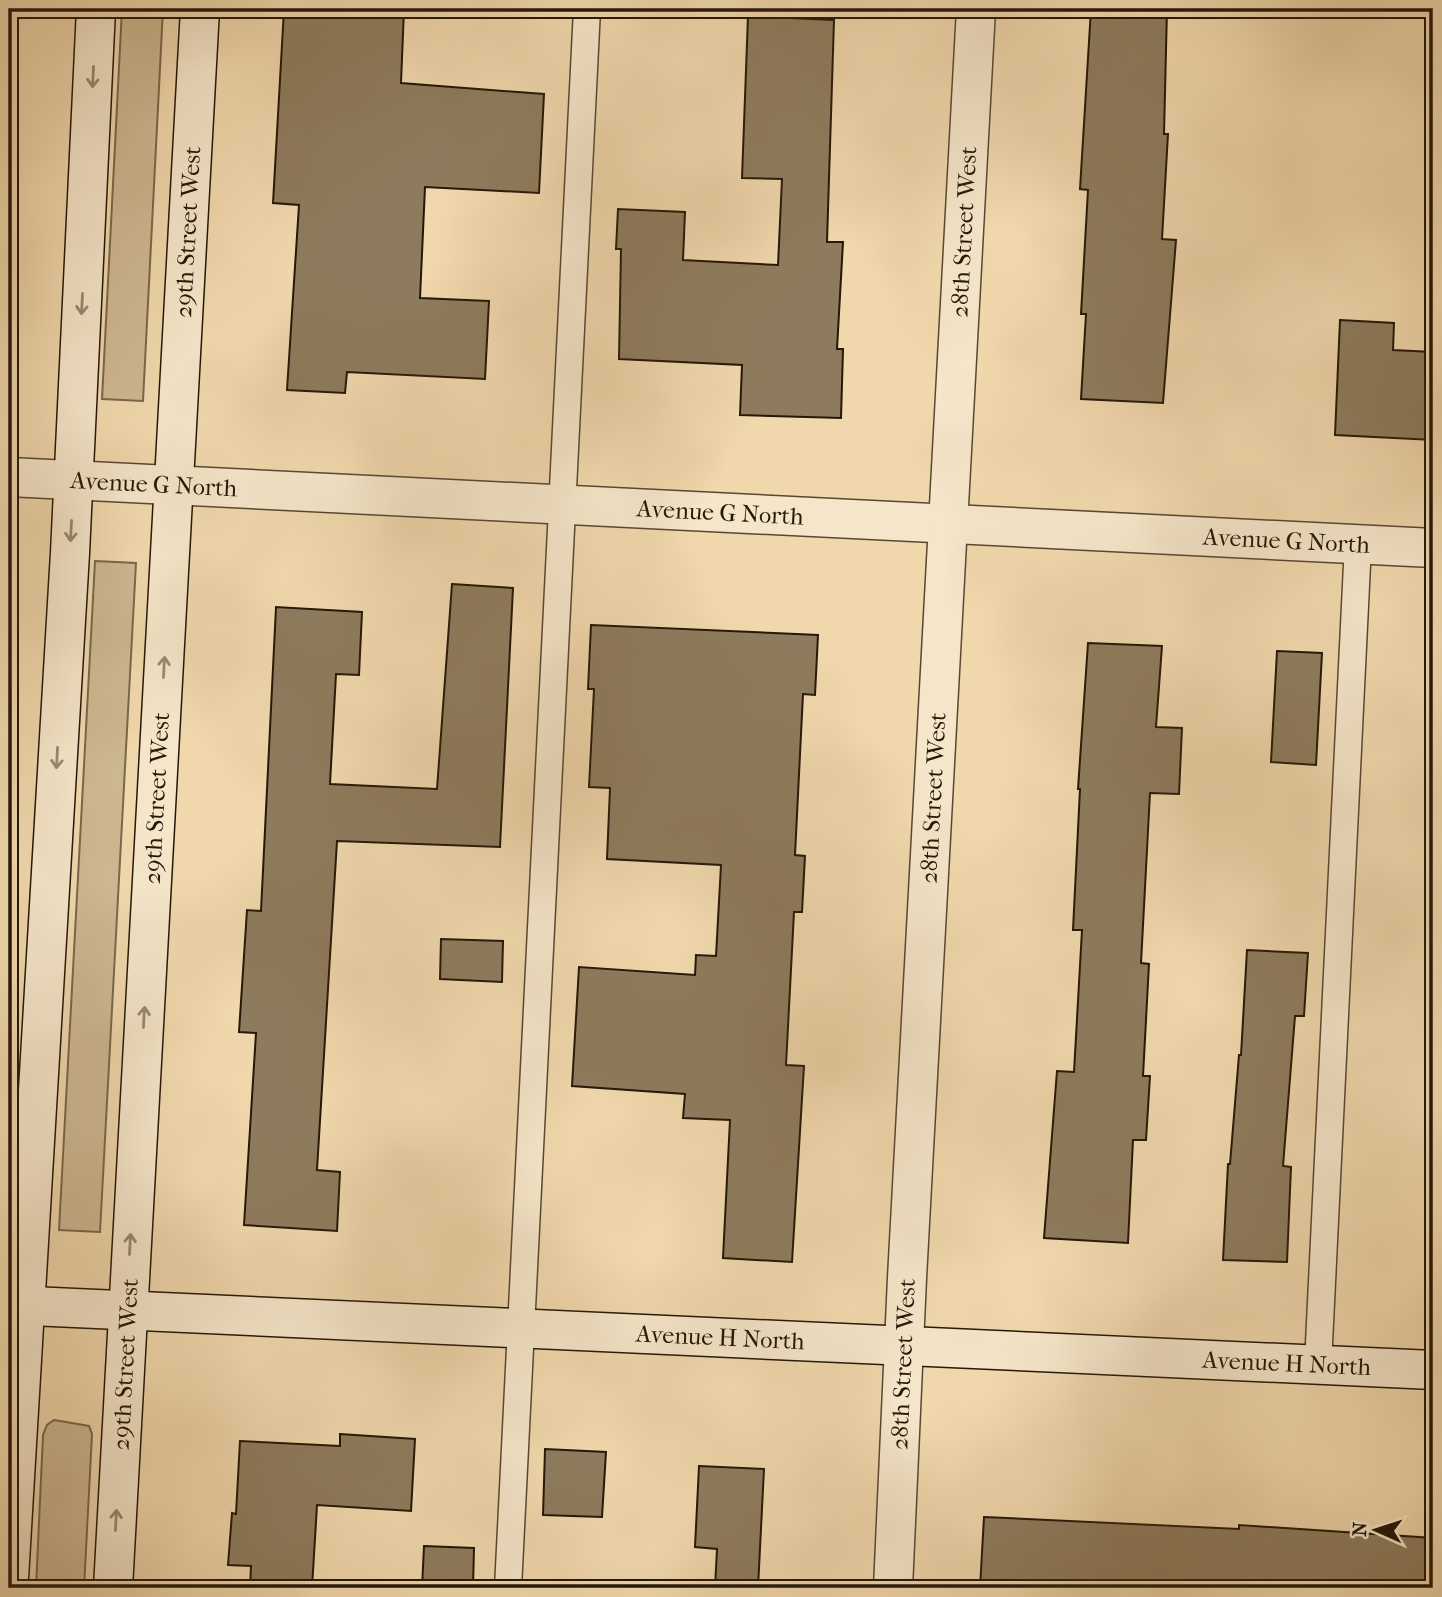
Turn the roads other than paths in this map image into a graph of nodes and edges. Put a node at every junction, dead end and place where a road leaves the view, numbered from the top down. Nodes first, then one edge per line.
1 (96, 9) edge
2 (200, 9) edge
3 (587, 9) edge
4 (976, 9) edge
5 (9, 477) edge
6 (74, 480) junction
7 (174, 486) junction
8 (561, 506) junction
9 (949, 525) junction
10 (1358, 544) junction
11 (1433, 548) edge
12 (17, 1305) edge
13 (127, 1310) junction
14 (520, 1329) junction
15 (903, 1345) junction
16 (1318, 1364) junction
17 (1433, 1370) edge
18 (9, 1578) edge
19 (113, 1588) edge
20 (508, 1588) edge
21 (893, 1588) edge

1 -> 6 street
2 - 7 street, 29th Street West
3 - 8 lane
4 - 9 street, 28th Street West
5 - 6 street, Avenue G North
6 - 7 street, Avenue G North
6 -> 12 street
7 - 8 street, Avenue G North
13 -> 7 street, 29th Street West
8 - 9 street, Avenue G North
8 - 14 lane
9 - 10 street, Avenue G North
9 - 15 street, 28th Street West
10 - 11 street, Avenue G North
10 - 16 lane
12 - 13 street, Avenue H North
12 - 18 street
13 - 14 street, Avenue H North
19 -> 13 street, 29th Street West
14 - 15 street, Avenue H North
14 - 20 lane
15 - 16 street, Avenue H North
15 - 21 street, 28th Street West
16 - 17 street, Avenue H North

